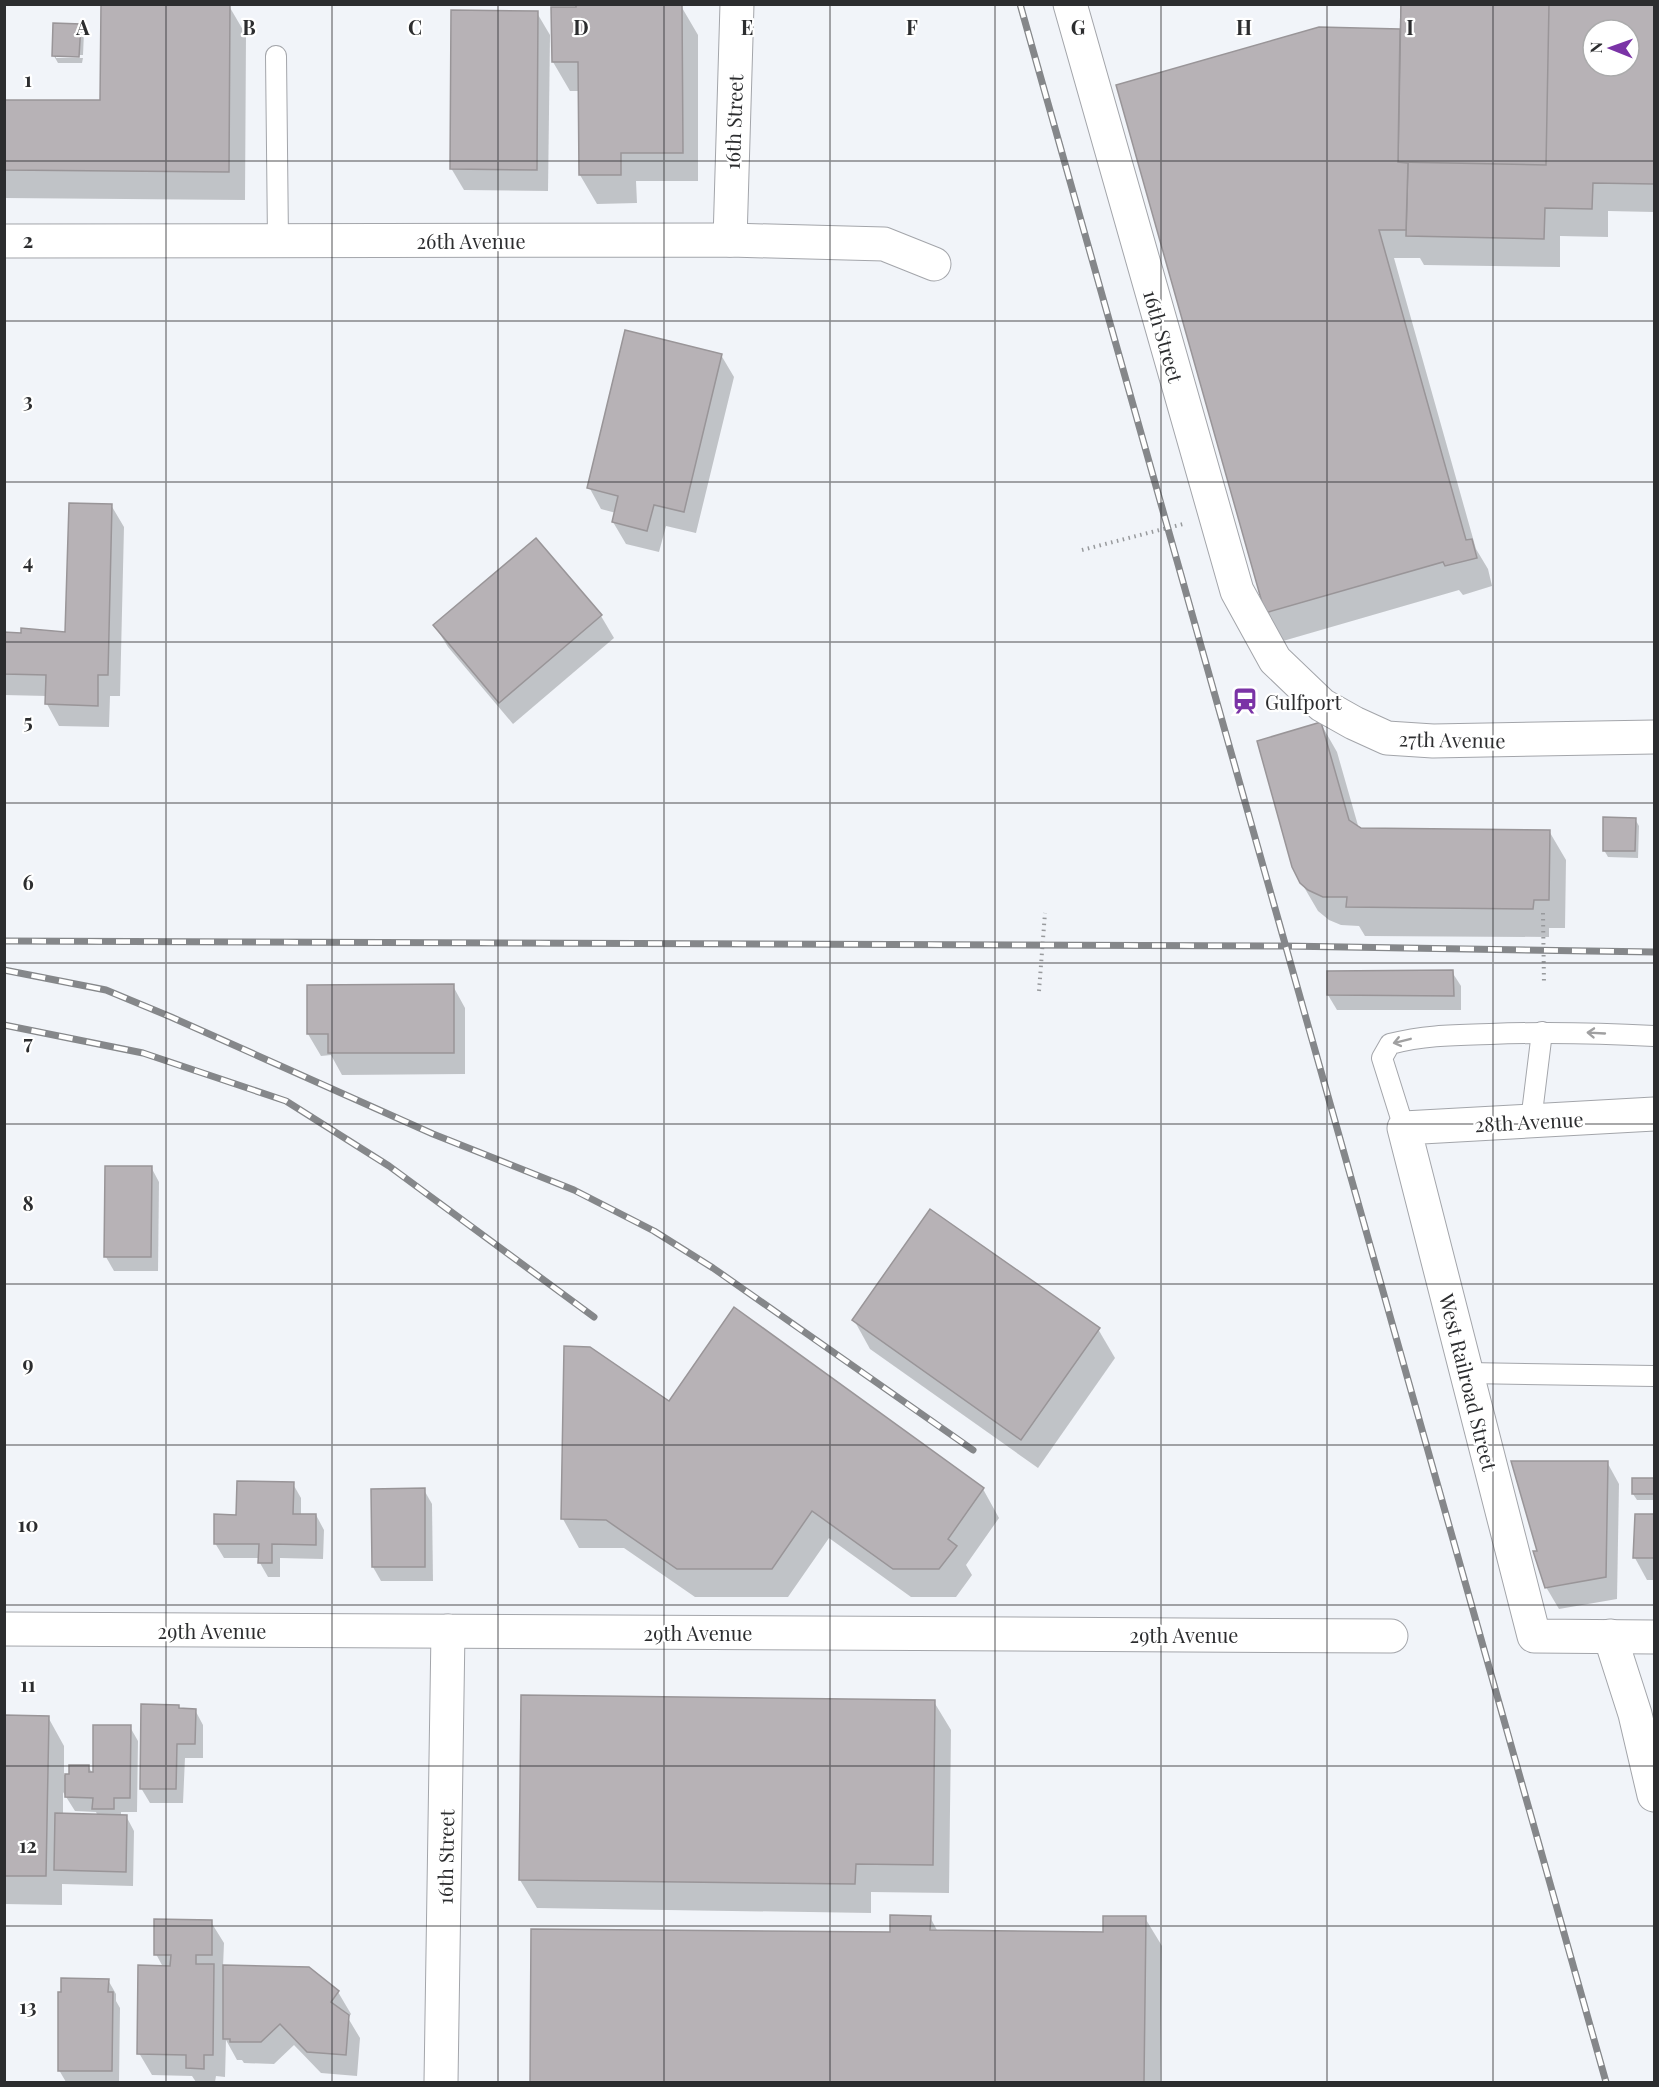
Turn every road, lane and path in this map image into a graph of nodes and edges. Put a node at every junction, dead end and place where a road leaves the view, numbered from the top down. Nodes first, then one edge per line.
1 (737, 4) edge
2 (1070, 4) edge
3 (276, 56) dead end
4 (730, 240) junction
5 (4, 241) edge
6 (278, 241) junction
7 (934, 264) dead end
8 (1215, 514) junction
9 (1082, 550) dead end
10 (1275, 660) joint
11 (1654, 737) edge
12 (1045, 913) dead end
13 (1543, 913) dead end
14 (1544, 985) dead end
15 (1039, 991) dead end
16 (1542, 1032) junction
17 (1654, 1036) edge
18 (1654, 1114) edge
19 (1531, 1121) junction
20 (1404, 1128) junction
21 (1467, 1374) junction
22 (1654, 1376) edge
23 (4, 1629) edge
24 (448, 1631) junction
25 (1391, 1636) dead end
26 (1610, 1636) junction
27 (1654, 1637) edge
28 (1654, 1795) edge
29 (441, 2082) edge

1 - 4 street, 16th Street
2 - 8 street, 16th Street
3 - 6 lane
4 - 6 street, 26th Avenue
4 - 7 street, 26th Avenue
5 - 6 street, 26th Avenue
8 - 9 path
8 - 10 street, 16th Street
10 - 11 street, 27th Avenue
12 - 15 path
13 - 14 path
17 -> 16 lane
16 - 19 lane
16 -> 20 lane
18 - 19 street, 28th Avenue
19 - 20 street, 28th Avenue
20 - 21 street, West Railroad Street
21 - 22 lane
21 - 26 street, West Railroad Street
23 - 24 street, 29th Avenue
24 - 25 street, 29th Avenue
24 - 29 street, 16th Street
26 - 27 street
26 - 28 street

